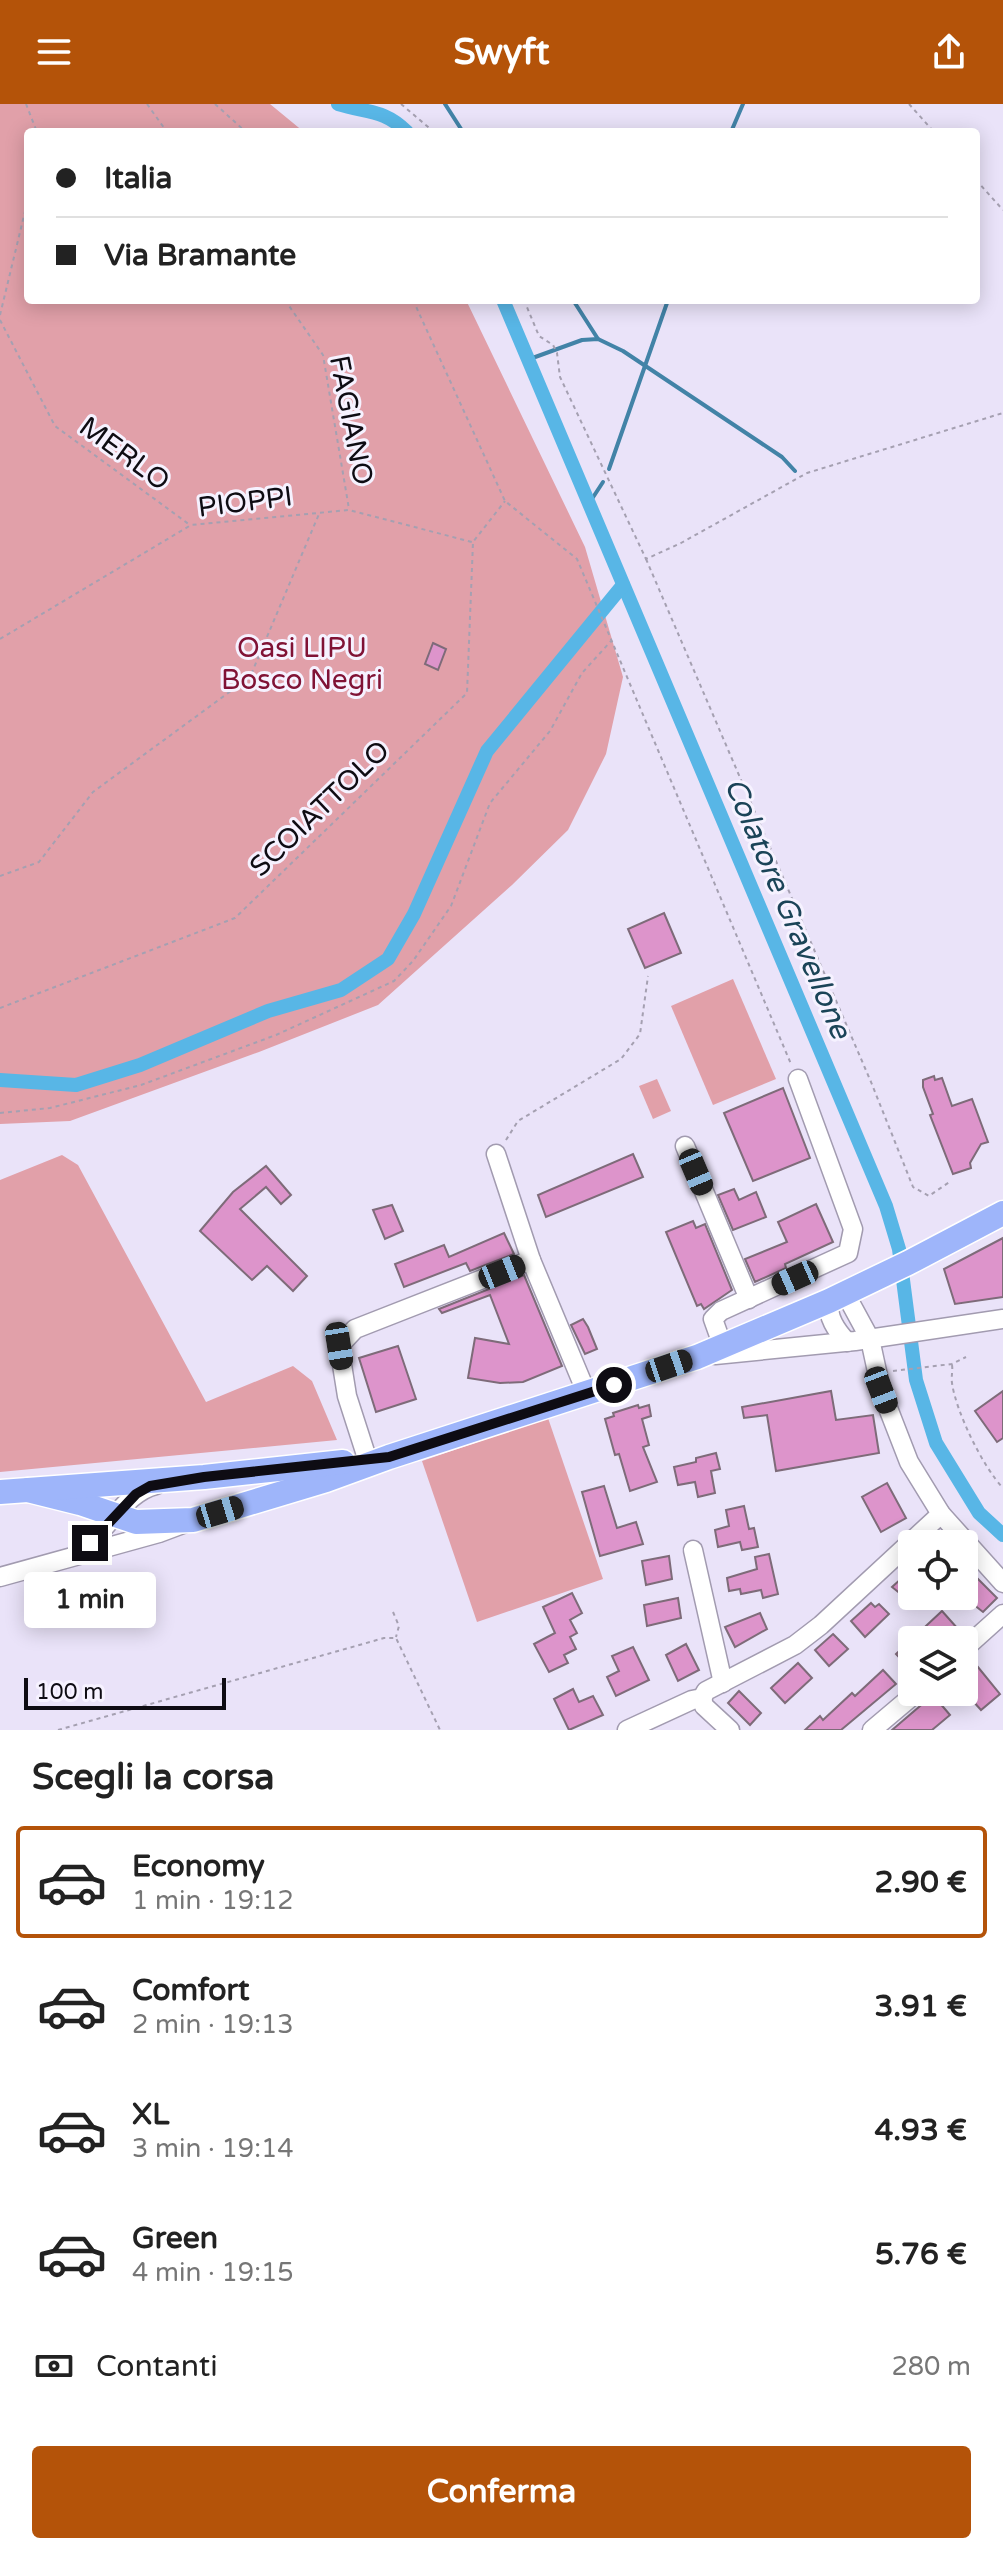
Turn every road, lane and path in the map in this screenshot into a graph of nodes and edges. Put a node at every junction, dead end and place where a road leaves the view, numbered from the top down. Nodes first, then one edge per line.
1 (26, 104) edge
2 (147, 104) edge
3 (215, 104) edge
4 (401, 104) edge
5 (909, 104) edge
6 (35, 128) edge
7 (164, 128) edge
8 (242, 128) edge
9 (429, 128) edge
10 (930, 128) edge
11 (980, 184) edge
12 (1003, 210) edge
13 (24, 216) edge
14 (288, 304) edge
15 (415, 304) edge
16 (526, 304) edge
17 (0, 315) edge
18 (0, 320) edge
19 (1003, 413) edge
20 (505, 501) junction
21 (349, 510) junction
22 (320, 513) junction
23 (191, 525) junction
24 (473, 542) junction
25 (646, 559) junction
26 (0, 639) edge
27 (611, 640) junction
28 (0, 876) edge
29 (648, 976) dead end
30 (0, 1008) edge
31 (798, 1079) joint
32 (0, 1113) edge
33 (685, 1146) dead end
34 (496, 1154) joint
35 (951, 1181) dead end
36 (1003, 1213) edge
37 (531, 1260) junction
38 (837, 1297) junction
39 (749, 1299) junction
40 (1003, 1319) edge
41 (870, 1339) junction
42 (847, 1342) junction
43 (723, 1347) junction
44 (697, 1357) junction
45 (966, 1357) dead end
46 (950, 1364) junction
47 (885, 1371) dead end
48 (587, 1394) junction
49 (378, 1457) junction
50 (204, 1477) junction
51 (1003, 1488) edge
52 (28, 1490) junction
53 (0, 1492) edge
54 (941, 1514) junction
55 (117, 1515) junction
56 (193, 1520) junction
57 (693, 1550) dead end
58 (43, 1564) junction
59 (0, 1577) edge
60 (1003, 1583) edge
61 (393, 1612) dead end
62 (1003, 1614) edge
63 (978, 1636) edge
64 (396, 1638) junction
65 (723, 1683) junction
66 (702, 1698) junction
67 (900, 1706) edge
68 (58, 1730) edge
69 (440, 1730) edge
70 (627, 1730) edge
71 (730, 1730) edge
72 (872, 1730) edge

1 - 6 path
2 - 7 path
3 - 8 path
4 - 9 path
5 - 10 path
11 - 12 path
13 - 17 path
14 - 21 path, FAGIANO
15 - 20 path
16 - 25 path
18 - 23 path, MERLO
19 - 25 path
20 - 24 path
20 - 27 path
21 - 22 path, PIOPPI
21 - 24 path, PIOPPI
22 - 23 path, PIOPPI
22 - 28 path
23 - 26 path, PIOPPI
24 - 30 path, SCOIATTOLO
25 - 35 path
27 - 31 path
27 - 32 path
29 - 34 path
31 - 39 street
33 - 39 street
34 - 37 street
36 - 38 main road
37 - 48 street
37 - 49 street
38 - 41 street
38 - 42 street
38 - 43 main road
39 - 43 street
40 - 41 street
41 - 42 street
41 - 54 street
42 - 44 street
43 - 44 main road
44 - 48 main road
45 - 46 path
46 - 47 path
46 - 51 path
48 - 49 main road
49 - 50 main road
49 - 56 main road
50 - 52 main road
50 - 55 street
52 - 53 main road
52 - 55 main road
54 - 60 street
54 - 65 street
55 - 56 main road
55 - 58 street
56 - 58 street
57 - 65 street
58 - 59 street
61 - 64 path
62 - 63 street
64 - 68 path
64 - 69 path
65 - 66 street
66 - 70 street
66 - 71 street
67 - 72 street

